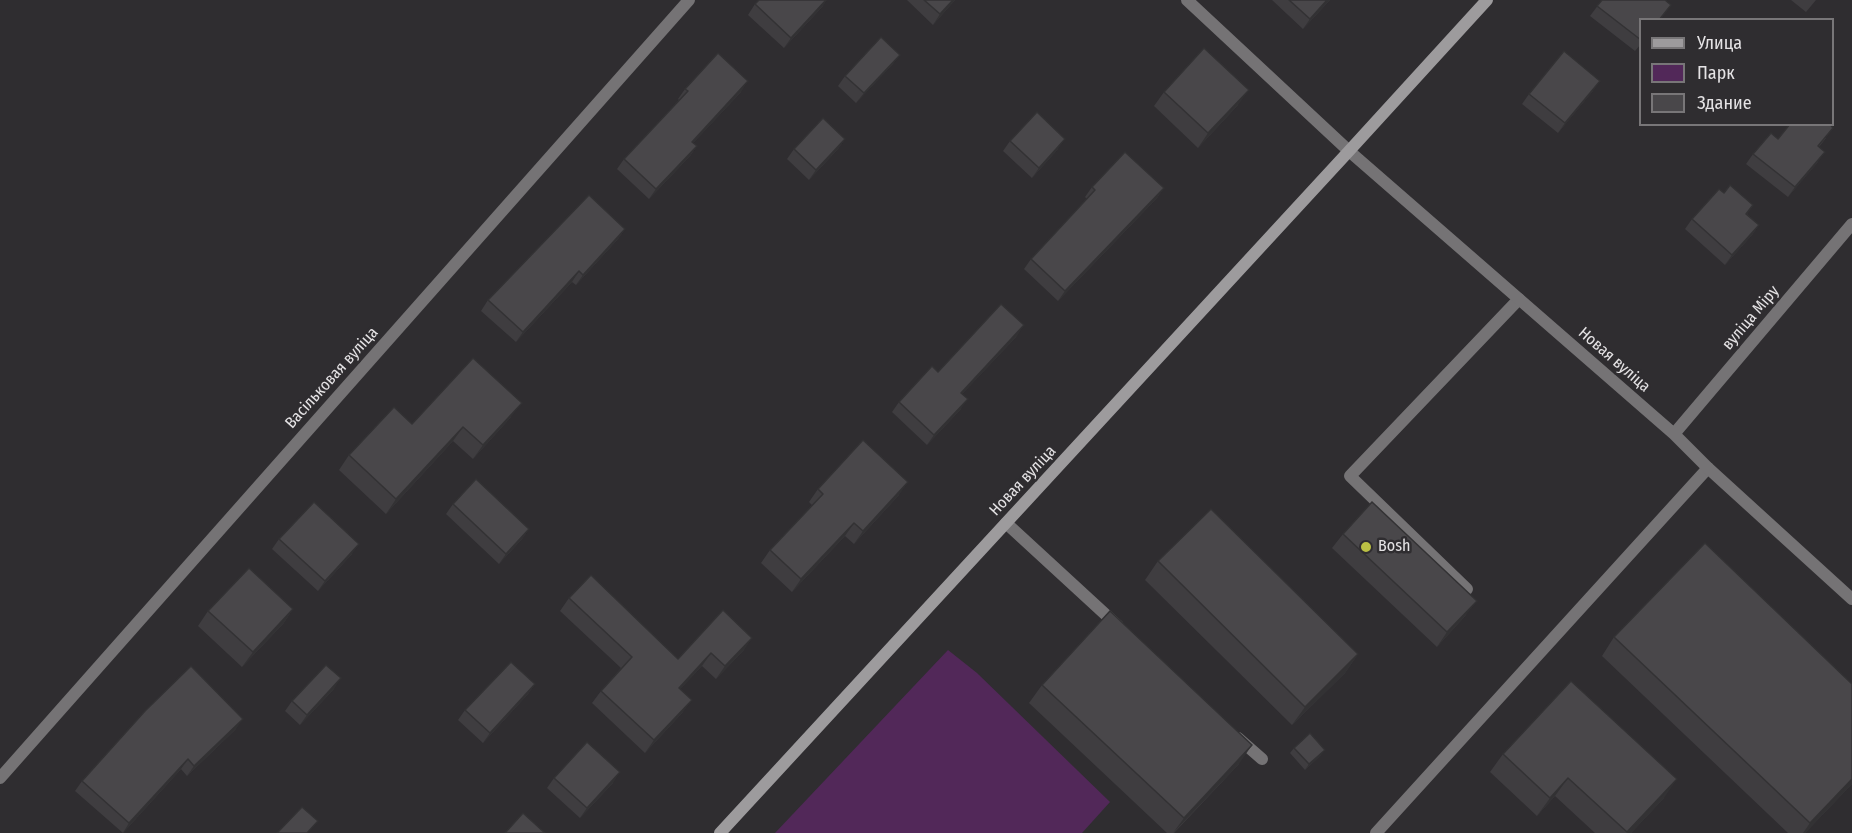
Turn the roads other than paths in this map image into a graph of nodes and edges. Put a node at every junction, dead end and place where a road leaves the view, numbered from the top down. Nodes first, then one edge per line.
1 (689, 0) edge
2 (1187, 0) edge
3 (1486, 0) edge
4 (1349, 152) junction
5 (1852, 224) edge
6 (1519, 299) junction
7 (1674, 434) junction
8 (1708, 468) junction
9 (1006, 523) junction
10 (1467, 589) edge
11 (1852, 598) edge
12 (1126, 634) edge
13 (1228, 728) edge
14 (1262, 759) dead end
15 (0, 778) edge
16 (720, 833) edge
17 (1376, 833) edge

1 - 15 street, Васільковая вуліца
2 - 4 street
3 - 4 street, Новая вуліца
4 - 6 street, Новая вуліца
4 - 9 street, Новая вуліца
5 - 7 street, вуліца Міру
6 - 7 street, Новая вуліца
6 - 10 street
7 - 8 street, Новая вуліца
8 - 11 street, Новая вуліца
8 - 17 street
9 - 12 street
9 - 16 street, Новая вуліца
13 - 14 street

